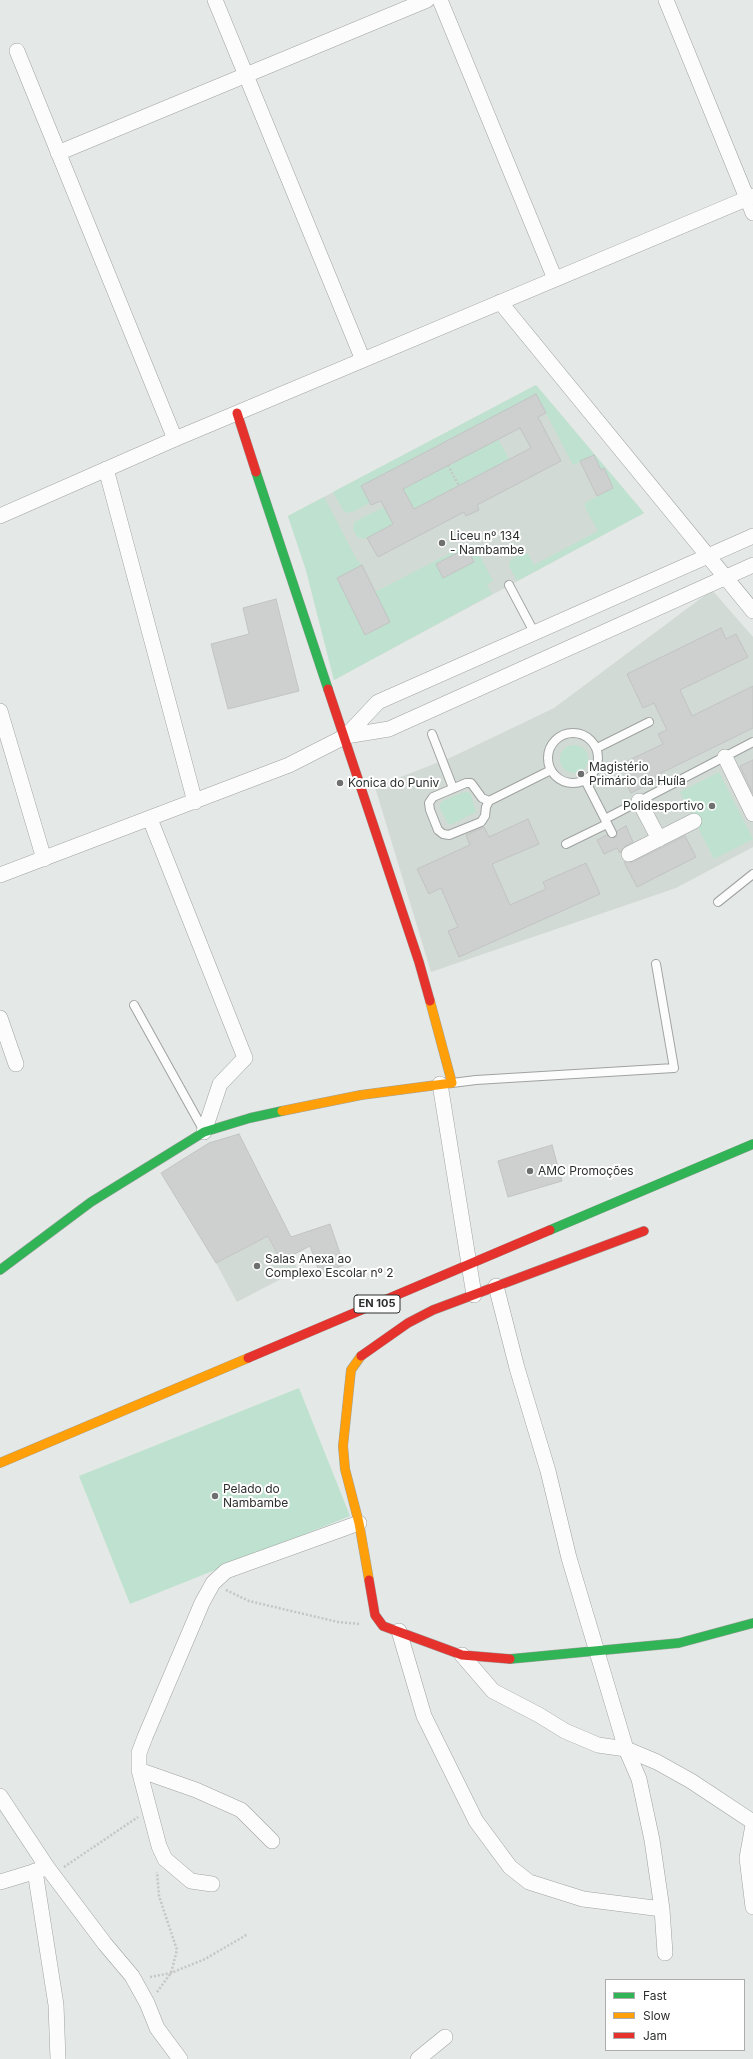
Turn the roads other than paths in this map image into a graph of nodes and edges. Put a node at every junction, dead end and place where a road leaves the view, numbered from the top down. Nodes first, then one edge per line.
1 (214, 0) edge
2 (427, 0) edge
3 (440, 0) edge
4 (666, 0) edge
5 (16, 51) dead end
6 (246, 75) junction
7 (58, 153) junction
8 (750, 197) edge
9 (753, 213) edge
10 (555, 279) junction
11 (500, 302) junction
12 (363, 360) junction
13 (237, 413) junction
14 (175, 439) junction
15 (106, 469) junction
16 (0, 516) edge
17 (753, 536) edge
18 (708, 556) junction
19 (753, 565) edge
20 (726, 577) junction
21 (509, 585) dead end
22 (753, 611) edge
23 (534, 632) junction
24 (0, 710) edge
25 (649, 722) dead end
26 (432, 734) dead end
27 (346, 736) junction
28 (753, 742) edge
29 (596, 748) junction
30 (725, 757) junction
31 (551, 770) junction
32 (585, 780) junction
33 (453, 788) junction
34 (489, 801) junction
35 (639, 801) junction
36 (195, 802) junction
37 (753, 814) edge
38 (150, 819) junction
39 (606, 821) junction
40 (694, 821) dead end
41 (612, 833) dead end
42 (659, 839) junction
43 (566, 844) dead end
44 (629, 854) dead end
45 (44, 859) junction
46 (753, 874) edge
47 (0, 876) edge
48 (718, 902) dead end
49 (656, 964) dead end
50 (134, 1006) dead end
51 (0, 1018) edge
52 (16, 1064) dead end
53 (446, 1083) junction
54 (204, 1132) junction
55 (753, 1144) edge
56 (644, 1231) dead end
57 (469, 1265) junction
58 (0, 1270) edge
59 (496, 1286) junction
60 (474, 1295) junction
61 (0, 1462) edge
62 (359, 1523) junction
63 (753, 1624) edge
64 (399, 1631) junction
65 (598, 1651) junction
66 (462, 1655) junction
67 (626, 1750) junction
68 (139, 1770) junction
69 (0, 1796) edge
70 (753, 1823) edge
71 (272, 1841) dead end
72 (45, 1871) junction
73 (0, 1882) edge
74 (212, 1884) dead end
75 (753, 1907) edge
76 (662, 1909) junction
77 (664, 1953) dead end
78 (445, 2037) dead end
79 (58, 2059) edge
80 (180, 2059) edge
81 (418, 2059) edge

1 - 6 street
2 - 6 street
3 - 10 street
4 - 8 street
5 - 7 street
6 - 7 street
6 - 12 street
7 - 14 street
8 - 9 street
8 - 10 street
10 - 11 street
11 - 12 street
11 - 18 street
12 - 13 street
13 - 14 street
13 - 27 street
14 - 15 street
15 - 16 street
15 - 36 street
17 - 18 street
18 - 20 street
18 - 23 street
19 - 20 street
20 - 22 street
20 - 27 street
21 - 23 lane
23 - 27 street
24 - 45 street
25 - 29 lane
26 - 33 lane
27 - 36 street
27 - 53 street
28 - 30 lane
29 - 31 lane
29 - 32 lane
30 - 35 lane
30 - 37 street
31 - 32 lane
31 - 34 lane
32 - 39 lane
33 - 34 lane
33 - 34 lane
35 - 39 lane
35 - 42 street
36 - 38 street
38 - 45 street
38 - 54 street
39 - 41 lane
39 - 43 lane
40 - 42 street
42 - 44 street
45 - 47 street
46 - 48 lane
49 - 53 lane
50 - 54 lane
51 - 52 street
53 - 54 street
53 - 57 street
54 - 58 street
55 - 57 street, EN 105
56 - 59 street
57 - 60 street
57 - 61 street, EN 105
59 - 60 street
59 - 65 street
60 - 62 street
62 - 64 street
62 - 68 street
63 - 65 street
64 - 66 street
64 - 76 street
65 - 66 street
65 - 67 street
66 - 67 street
67 - 70 street
67 - 76 street
68 - 71 street
68 - 74 street
69 - 72 street
70 - 75 street
72 - 73 street
72 - 79 street
72 - 80 street
76 - 77 street
78 - 81 street

